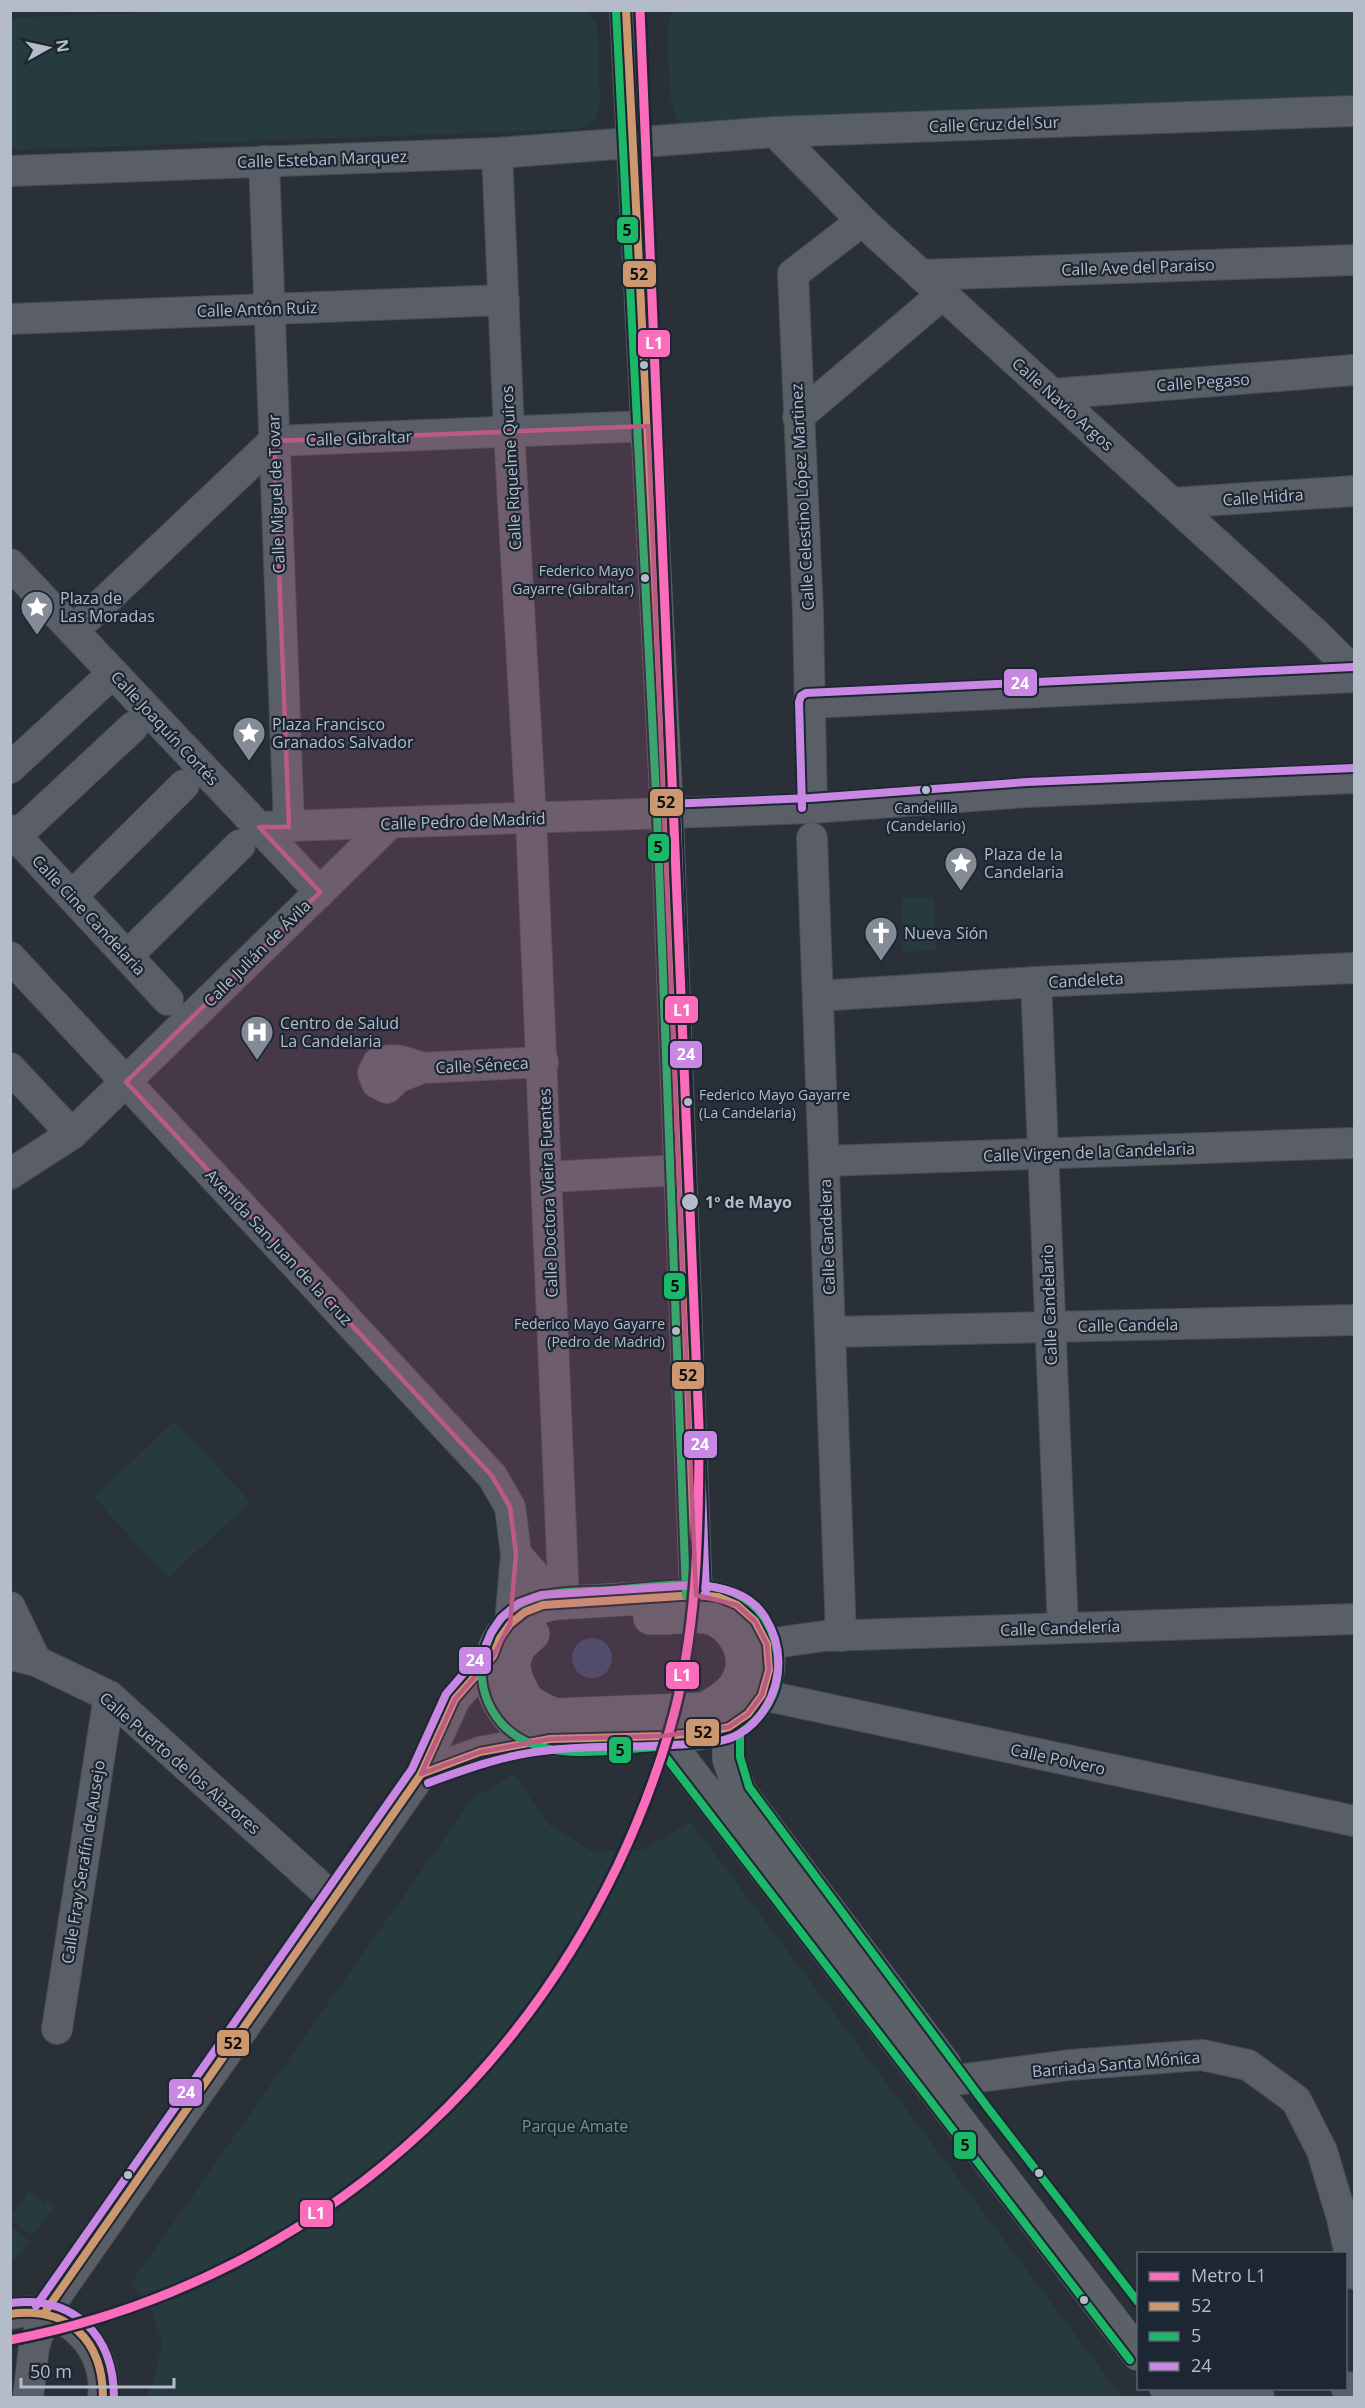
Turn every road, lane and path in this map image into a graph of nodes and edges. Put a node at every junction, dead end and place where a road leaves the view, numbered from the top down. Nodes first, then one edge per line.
1 (626, 10) edge
2 (1354, 111) edge
3 (775, 132) junction
4 (633, 141) junction
5 (497, 153) junction
6 (264, 161) junction
7 (10, 171) edge
8 (862, 221) junction
9 (1354, 260) edge
10 (921, 275) junction
11 (943, 294) junction
12 (504, 300) junction
13 (270, 309) junction
14 (10, 319) edge
15 (1354, 370) edge
16 (1052, 394) junction
17 (798, 417) junction
18 (648, 426) junction
19 (509, 431) junction
20 (274, 441) junction
21 (1354, 491) edge
22 (1172, 503) junction
23 (10, 564) edge
24 (73, 631) junction
25 (1354, 672) edge
26 (113, 673) junction
27 (1354, 677) edge
28 (809, 703) junction
29 (133, 727) dead end
30 (10, 768) edge
31 (1354, 778) edge
32 (184, 785) dead end
33 (812, 808) junction
34 (667, 814) junction
35 (531, 819) junction
36 (389, 824) junction
37 (289, 827) junction
38 (13, 833) edge
39 (249, 836) junction
40 (812, 838) dead end
41 (320, 892) junction
42 (72, 896) junction
43 (127, 956) junction
44 (10, 957) edge
45 (1354, 968) edge
46 (1036, 982) junction
47 (818, 996) junction
48 (168, 1000) dead end
49 (543, 1062) junction
50 (422, 1068) dead end
51 (12, 1071) edge
52 (126, 1082) junction
53 (72, 1134) junction
54 (1354, 1143) edge
55 (1043, 1154) junction
56 (824, 1161) junction
57 (681, 1170) junction
58 (10, 1174) edge
59 (548, 1176) junction
60 (1354, 1320) edge
61 (1050, 1327) junction
62 (830, 1332) junction
63 (516, 1554) junction
64 (690, 1595) junction
65 (562, 1603) junction
66 (10, 1606) edge
67 (630, 1617) junction
68 (1354, 1619) edge
69 (510, 1624) junction
70 (1063, 1628) junction
71 (841, 1636) junction
72 (767, 1644) junction
73 (493, 1656) junction
74 (23, 1658) edge
75 (762, 1695) junction
76 (109, 1696) junction
77 (729, 1727) junction
78 (663, 1736) junction
79 (550, 1739) junction
80 (421, 1774) junction
81 (1354, 1821) edge
82 (334, 1899) junction
83 (57, 2029) dead end
84 (956, 2080) junction
85 (1354, 2274) edge
86 (45, 2312) junction
87 (10, 2314) edge
88 (1137, 2318) edge
89 (1137, 2353) edge
90 (1242, 2390) edge
91 (1204, 2393) edge
92 (28, 2397) edge
93 (103, 2397) edge
94 (1258, 2397) edge

1 - 4 main road
2 - 3 street, Calle Cruz del Sur
3 - 4 street, Calle Cruz del Sur
3 - 8 street, Calle Navio Argos
4 - 5 street, Calle Esteban Marquez
4 - 18 main road
5 - 6 street, Calle Esteban Marquez
5 - 12 street, Calle Riquelme Quiros
6 - 7 street, Calle Esteban Marquez
6 - 13 street, Calle Miguel de Tovar
8 - 10 street, Calle Navio Argos
8 - 17 street, Calle Celestino López Martinez
9 - 10 street, Calle Ave del Paraiso
10 - 11 street, Calle Navio Argos
11 - 16 street, Calle Navio Argos
11 - 17 street
12 - 13 street, Calle Antón Ruiz
12 - 19 street, Calle Riquelme Quiros
13 - 14 street, Calle Antón Ruiz
13 - 20 street, Calle Miguel de Tovar
15 - 16 street, Calle Pegaso
16 - 22 street, Calle Navio Argos
17 - 28 street, Calle Celestino López Martinez
18 - 19 street, Calle Gibraltar
18 - 34 main road
19 - 20 street, Calle Gibraltar
19 - 35 street, Calle Riquelme Quiros
20 - 24 street
20 - 37 street, Calle Miguel de Tovar
21 - 22 street, Calle Hidra
22 - 25 street, Calle Navio Argos
23 - 24 street, Calle Joaquín Cortés
24 - 26 street, Calle Joaquín Cortés
26 - 30 street
26 - 39 street, Calle Joaquín Cortés
27 - 28 street
28 - 33 street, Calle Celestino López Martinez
29 - 38 street
31 - 33 street, Calle Pedro de Madrid
32 - 42 street
33 - 34 street, Calle Pedro de Madrid
34 - 35 street, Calle Pedro de Madrid
34 - 57 main road
35 - 36 street, Calle Pedro de Madrid
35 - 49 street, Calle Doctora Vieira Fuentes
36 - 37 street, Calle Pedro de Madrid
36 - 41 street, Calle Julián de Ávila
37 - 39 street, Calle Pedro de Madrid
38 - 42 street, Calle Cine Candelaria
39 - 41 street, Calle Joaquín Cortés
39 - 43 street
40 - 47 street, Calle Candelera
41 - 52 street, Calle Julián de Ávila
42 - 43 street, Calle Cine Candelaria
43 - 48 street, Calle Cine Candelaria
44 - 52 street, Avenida San Juan de la Cruz
45 - 46 street, Candeleta
46 - 47 street, Candeleta
46 - 55 street, Calle Candelario
47 - 56 street, Calle Candelera
49 - 50 street, Calle Séneca
49 - 59 street, Calle Doctora Vieira Fuentes
51 - 53 street
52 - 53 street, Calle Julián de Ávila
52 - 63 street, Avenida San Juan de la Cruz
53 - 58 street, Calle Julián de Ávila
54 - 55 street, Calle Virgen de la Candelaria
55 - 56 street, Calle Virgen de la Candelaria
55 - 61 street, Calle Candelario
56 - 62 street, Calle Candelera
57 - 59 street
57 - 64 main road
59 - 65 street, Calle Doctora Vieira Fuentes
60 - 61 street, Calle Candela
61 - 62 street, Calle Candela
61 - 70 street, Calle Candelario
62 - 71 street, Calle Candelera
63 - 65 street
63 - 69 street, Avenida San Juan de la Cruz
64 - 65 main road
64 - 67 main road
64 - 72 main road
65 - 69 main road
66 - 74 street
67 - 67 main road
68 - 70 street, Calle Candelería
69 - 73 main road
70 - 71 street, Calle Candelería
71 - 72 street, Calle Candelería
72 - 75 main road
73 - 79 main road
73 - 80 street
74 - 76 street, Calle Puerto de los Alazores
75 - 77 main road
75 - 81 street, Calle Polvero
76 - 82 street, Calle Puerto de los Alazores
76 - 83 street, Calle Fray Serafín de Ausejo
77 - 78 main road
77 - 84 main road
78 - 79 main road
78 - 89 main road
79 - 80 street
80 - 82 street
82 - 86 street
84 - 85 street, Barriada Santa Mónica
84 - 88 main road
86 - 87 street
86 - 92 street
86 - 93 street
90 - 91 street
91 - 94 main road

